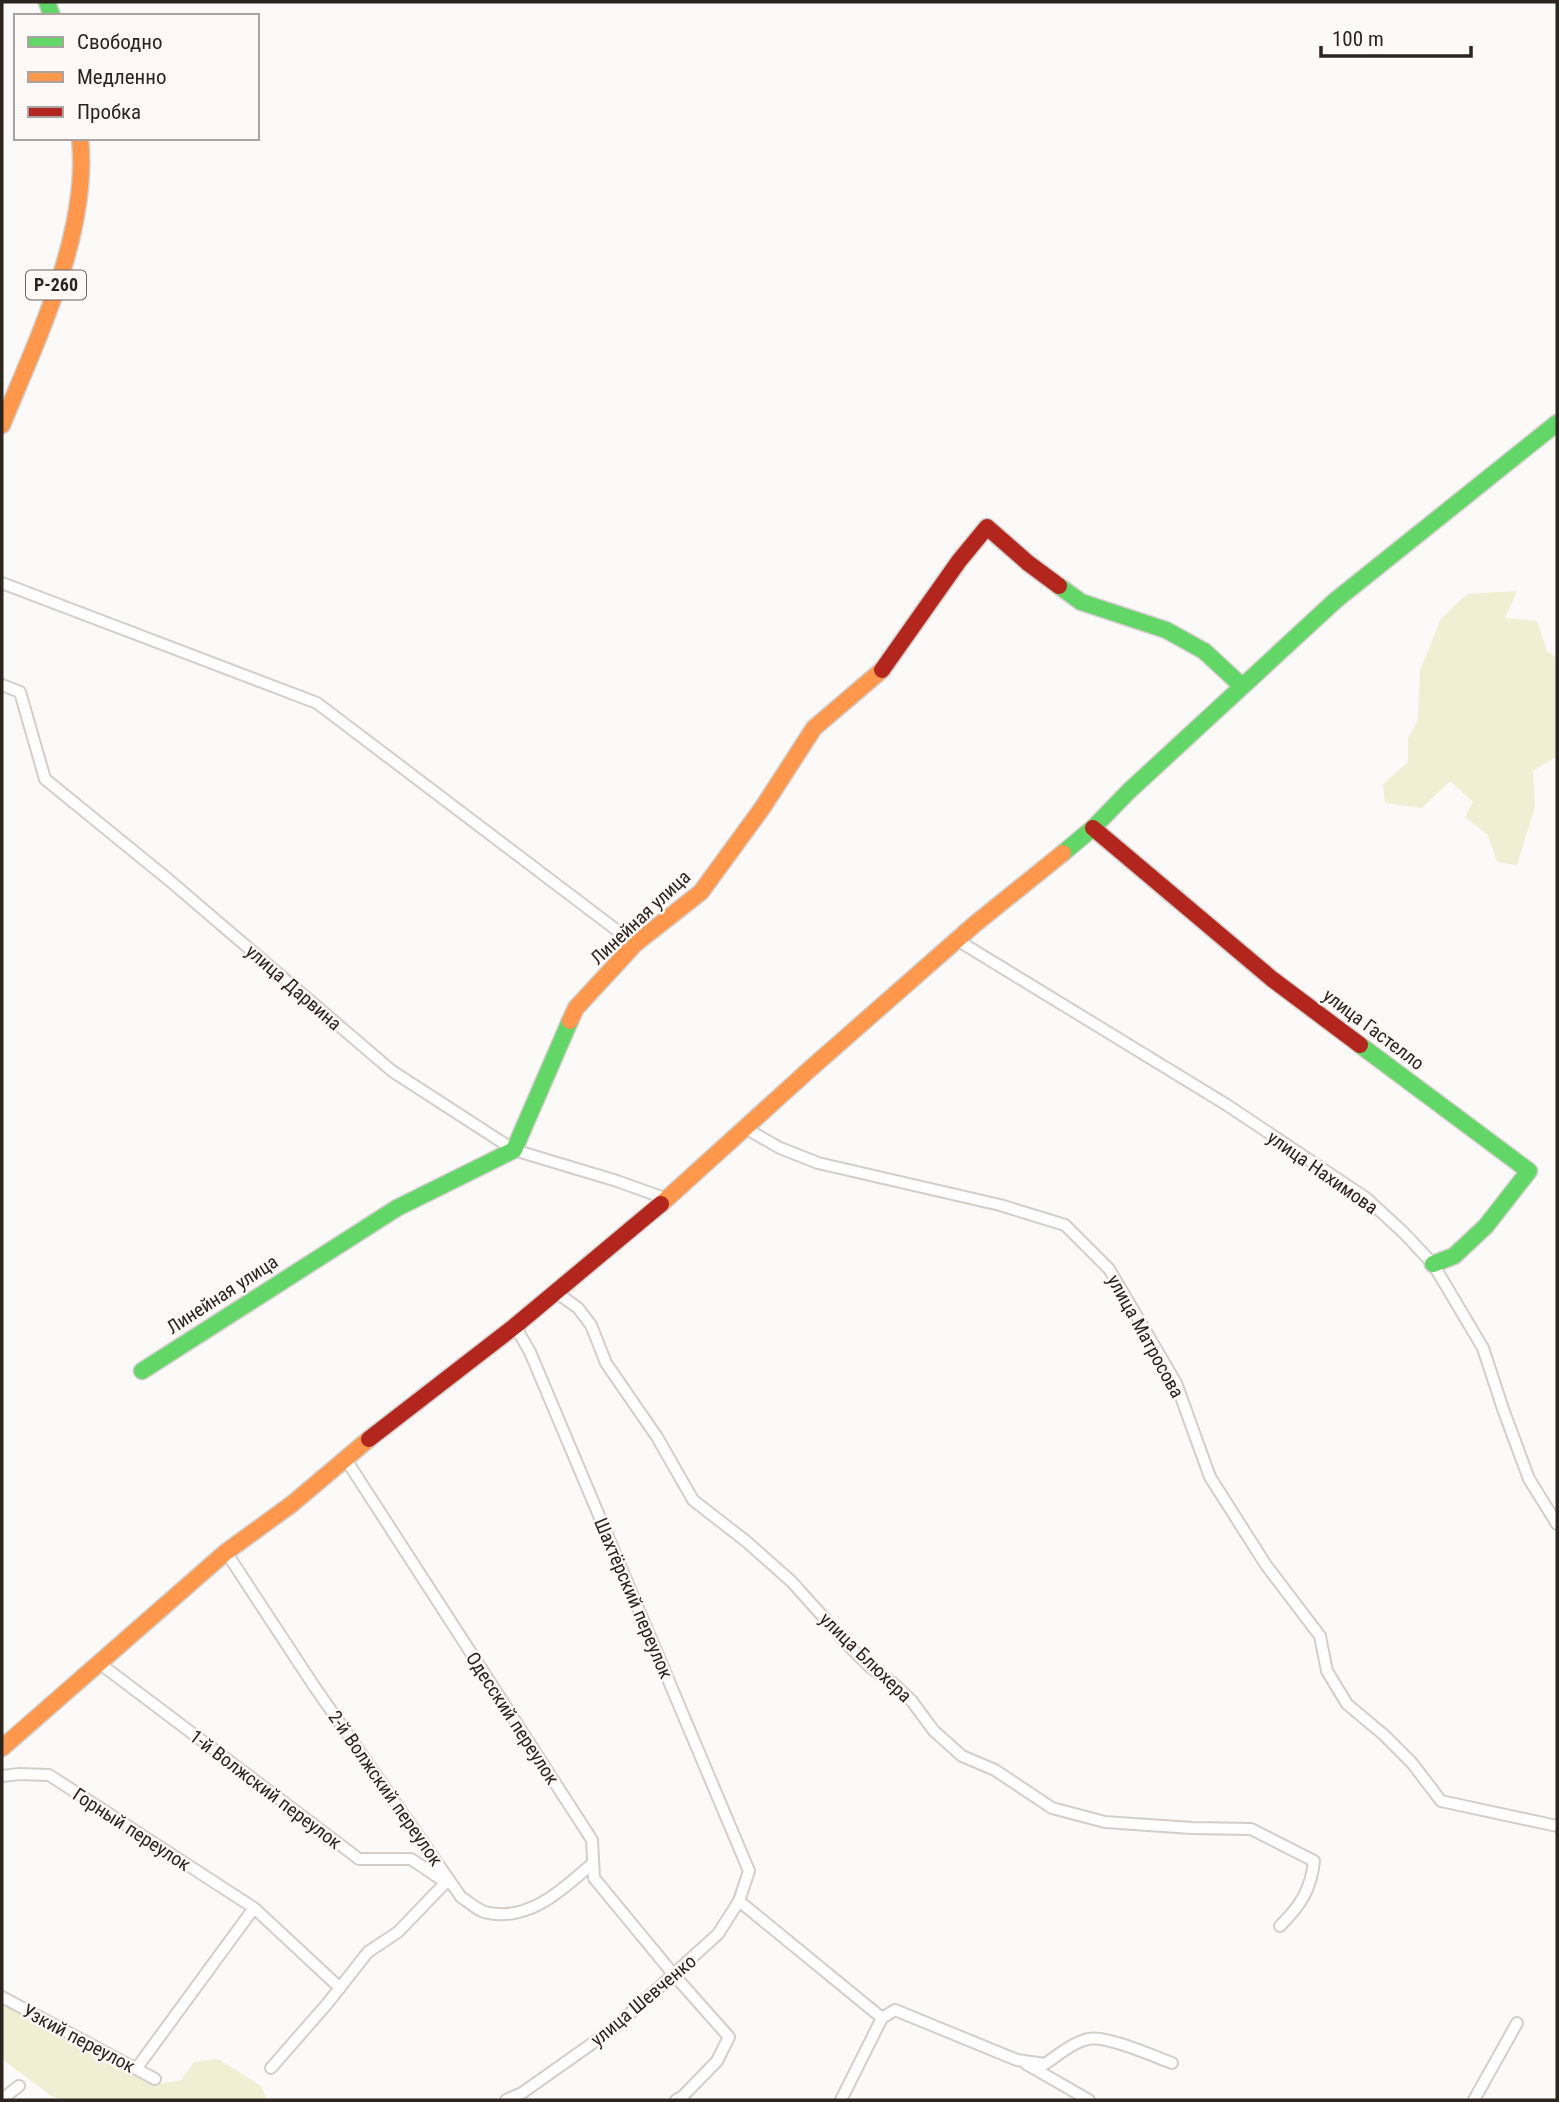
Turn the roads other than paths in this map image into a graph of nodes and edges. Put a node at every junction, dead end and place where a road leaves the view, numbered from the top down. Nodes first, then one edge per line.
1 (80, 140) edge
2 (3, 420) edge
3 (1557, 423) edge
4 (2, 583) edge
5 (2, 685) edge
6 (1242, 686) junction
7 (1093, 828) junction
8 (957, 940) junction
9 (635, 944) junction
10 (745, 1128) junction
11 (514, 1150) junction
12 (667, 1199) junction
13 (1433, 1264) junction
14 (556, 1292) junction
15 (514, 1326) junction
16 (142, 1370) dead end
17 (345, 1458) junction
18 (1557, 1524) edge
19 (226, 1552) junction
20 (99, 1663) junction
21 (2, 1748) edge
22 (2, 1776) edge
23 (1557, 1826) edge
24 (593, 1863) junction
25 (749, 1871) joint
26 (447, 1881) junction
27 (739, 1901) junction
28 (254, 1908) junction
29 (1280, 1926) dead end
30 (674, 1975) junction
31 (340, 1988) junction
32 (2, 1997) edge
33 (882, 2018) junction
34 (1517, 2023) dead end
35 (1020, 2061) junction
36 (1172, 2063) dead end
37 (271, 2068) dead end
38 (136, 2069) junction
39 (155, 2079) dead end
40 (19, 2086) dead end
41 (2, 2099) edge
42 (506, 2100) edge
43 (676, 2100) edge
44 (841, 2100) edge
45 (1089, 2100) edge
46 (1474, 2100) edge

1 - 2 main road, Р-260
3 - 6 main road
4 - 9 street
5 - 11 street, улица Дарвина
6 - 7 main road
6 - 9 main road, Линейная улица
7 - 8 main road
7 - 13 main road, улица Гастелло
8 - 10 main road
8 - 13 street, улица Нахимова
9 - 11 main road, Линейная улица
10 - 12 main road
10 - 23 street, улица Матросова
11 - 12 street, улица Дарвина
11 - 16 main road, Линейная улица
12 - 14 main road
13 - 18 street, улица Нахимова
14 - 15 main road
14 - 29 street, улица Блюхера
15 - 17 main road
15 - 25 street, Шахтёрский переулок
17 - 19 main road
17 - 24 street, Одесский переулок
19 - 20 main road
19 - 26 street, 2-й Волжский переулок
20 - 21 main road
20 - 26 street, 1-й Волжский переулок
22 - 28 street, Горный переулок
24 - 26 street, 2-й Волжский переулок
24 - 30 street, Одесский переулок
25 - 27 street, улица Шевченко
26 - 31 street
27 - 30 street, улица Шевченко
27 - 33 street
28 - 31 street, Горный переулок
28 - 38 street
30 - 42 street, улица Шевченко
30 - 43 street, Одесский переулок
31 - 37 street
32 - 38 street, Узкий переулок
33 - 35 street
33 - 44 street
34 - 46 street
35 - 36 street
35 - 45 street
38 - 39 street, Узкий переулок
40 - 41 street

